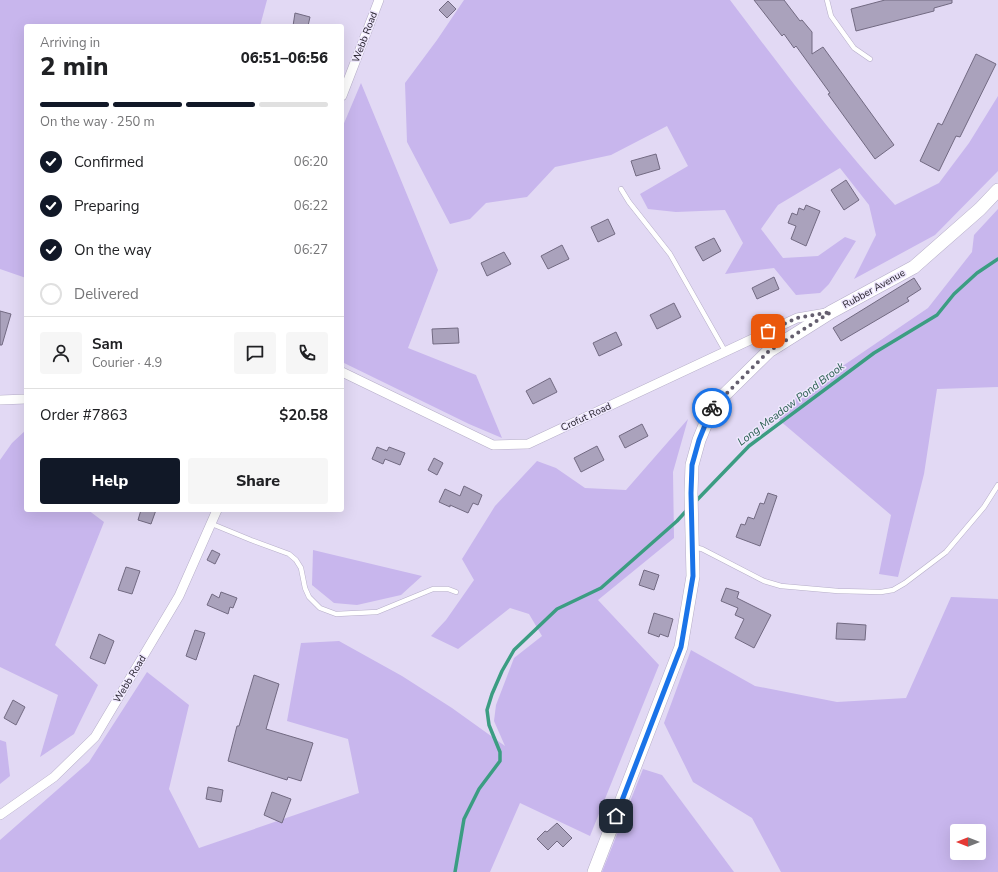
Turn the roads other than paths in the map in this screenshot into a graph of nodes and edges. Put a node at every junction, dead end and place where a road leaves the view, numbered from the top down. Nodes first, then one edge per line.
1 (379, 0) edge
2 (827, 0) edge
3 (870, 59) dead end
4 (344, 91) edge
5 (621, 189) dead end
6 (998, 190) edge
7 (831, 312) junction
8 (725, 351) junction
9 (344, 373) edge
10 (24, 399) edge
11 (0, 400) edge
12 (998, 485) edge
13 (216, 512) edge
14 (212, 524) junction
15 (693, 547) junction
16 (456, 592) dead end
17 (0, 815) edge
18 (594, 872) edge

1 - 4 street, Webb Road
2 - 3 lane
5 - 8 lane
6 - 7 street, Rubber Avenue
7 - 8 street, Crofut Road
7 - 15 street, Rubber Avenue
8 - 9 street, Crofut Road
10 - 11 street
12 - 15 lane
13 - 14 street, Webb Road
14 - 16 lane
14 - 17 street, Webb Road
15 - 18 street, Rubber Avenue

